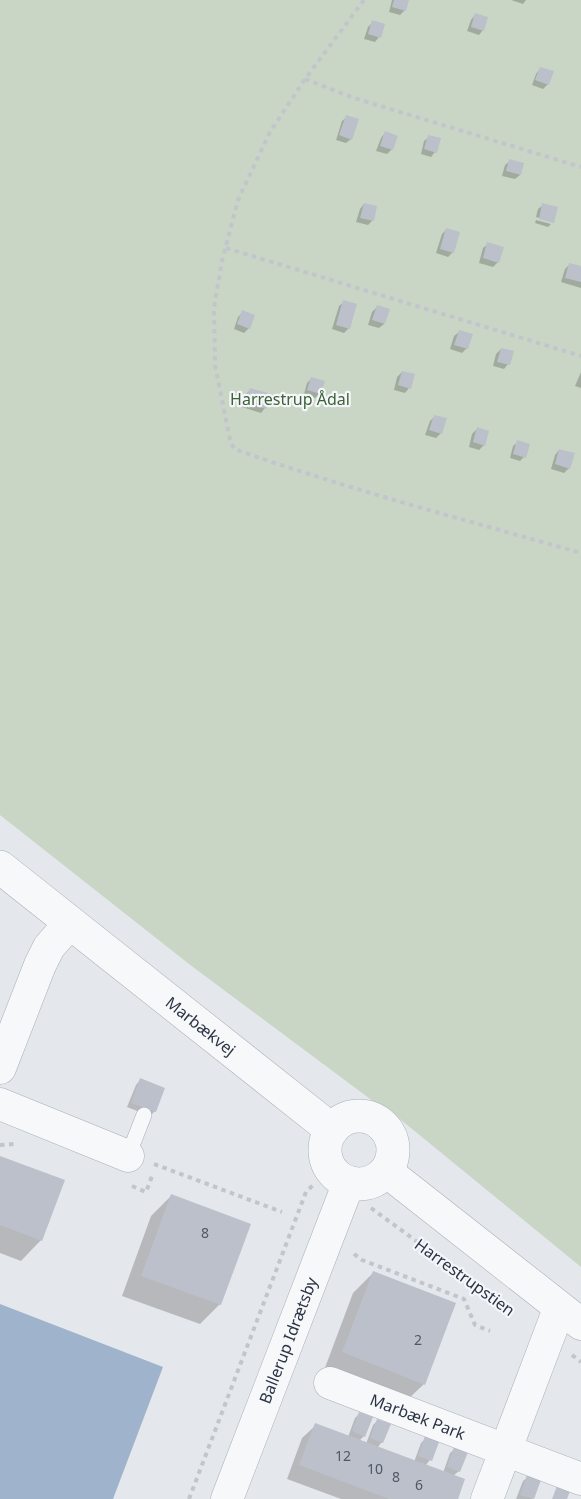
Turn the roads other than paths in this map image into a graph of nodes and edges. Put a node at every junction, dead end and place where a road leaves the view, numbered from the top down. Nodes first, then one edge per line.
1 (0, 867) edge
2 (70, 923) junction
3 (0, 1068) edge
4 (0, 1104) edge
5 (144, 1114) dead end
6 (332, 1130) junction
7 (128, 1156) joint
8 (358, 1176) junction
9 (570, 1316) edge
10 (330, 1383) dead end
11 (506, 1450) junction
12 (581, 1479) edge
13 (226, 1499) edge
14 (487, 1499) edge

1 - 2 street, Marbækvej
2 - 3 street
2 - 6 street, Marbækvej
4 - 7 street
5 - 7 lane
6 - 8 street
6 - 8 street
8 - 9 street
8 - 13 street, Ballerup Idrætsby
9 - 11 street
10 - 11 street, Marbæk Park
11 - 12 street, Marbæk Park
11 - 14 street

